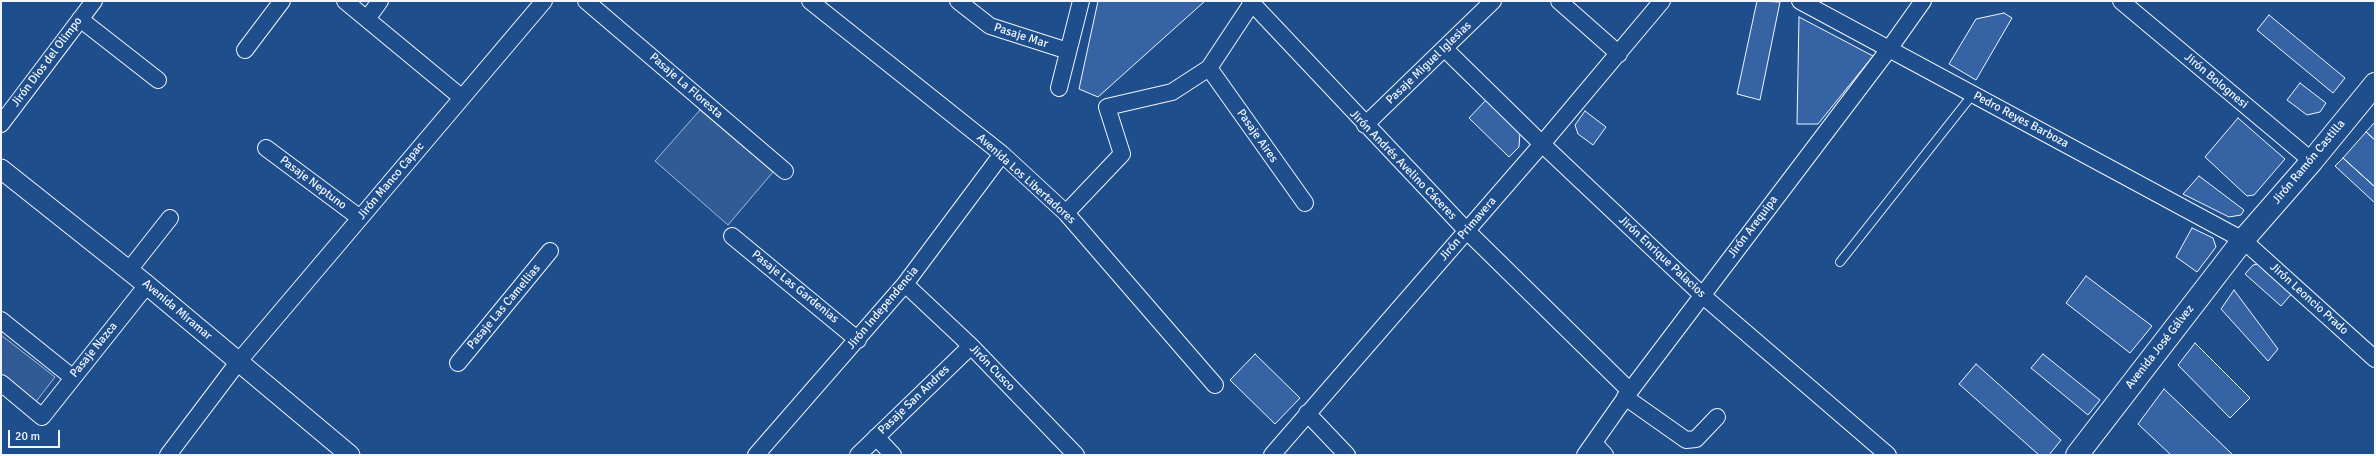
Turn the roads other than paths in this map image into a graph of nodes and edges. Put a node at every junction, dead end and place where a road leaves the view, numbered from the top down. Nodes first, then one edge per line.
1 (94, 1) edge
2 (282, 1) edge
3 (345, 1) edge
4 (380, 1) edge
5 (544, 1) edge
6 (586, 1) edge
7 (810, 1) edge
8 (958, 1) edge
9 (1081, 1) edge
10 (1493, 1) edge
11 (1559, 1) edge
12 (1662, 1) edge
13 (1800, 1) edge
14 (1923, 1) edge
15 (2121, 1) edge
16 (1251, 2) edge
17 (80, 19) junction
18 (367, 19) junction
19 (1445, 49) junction
20 (1890, 49) junction
21 (245, 50) dead end
22 (1068, 50) junction
23 (1618, 54) junction
24 (1209, 68) junction
25 (158, 80) dead end
26 (2375, 84) edge
27 (1059, 88) dead end
28 (1973, 94) junction
29 (461, 97) junction
30 (1, 124) edge
31 (1365, 125) junction
32 (1542, 144) junction
33 (266, 148) dead end
34 (1002, 154) junction
35 (2312, 161) junction
36 (1, 169) edge
37 (785, 171) dead end
38 (1305, 204) dead end
39 (1066, 213) junction
40 (170, 218) dead end
41 (360, 218) junction
42 (1466, 230) junction
43 (732, 236) dead end
44 (2243, 240) junction
45 (550, 251) dead end
46 (1840, 262) dead end
47 (129, 270) junction
48 (906, 284) junction
49 (148, 285) junction
50 (1702, 295) junction
51 (1, 320) edge
52 (858, 340) junction
53 (971, 346) junction
54 (2375, 359) edge
55 (239, 361) junction
56 (458, 363) dead end
57 (72, 377) junction
58 (1, 383) edge
59 (1215, 385) dead end
60 (1627, 394) junction
61 (1307, 413) junction
62 (1717, 417) dead end
63 (876, 437) junction
64 (1589, 449) edge
65 (168, 455) edge
66 (350, 455) edge
67 (756, 455) edge
68 (858, 455) edge
69 (893, 455) edge
70 (1076, 455) edge
71 (1272, 455) edge
72 (1347, 455) edge
73 (1605, 455) edge
74 (1888, 455) edge
75 (2077, 455) edge

1 - 17 street, Jirón Dios del Olimpo
2 - 21 street
3 - 18 street
4 - 18 street
5 - 29 street, Jirón Manco Capac
6 - 37 street, Pasaje La Floresta
7 - 34 street, Avenida Los Libertadores
8 - 22 street, Pasaje Mar
9 - 22 street
10 - 19 street, Pasaje Miguel Iglesias
11 - 23 street
12 - 23 street, Jirón Primavera
13 - 20 street, Pedro Reyes Barboza
14 - 20 street, Jirón Arequipa
15 - 35 street, Jirón Bolognesi
16 - 24 street
16 - 31 street, Jirón Andrés Avelino Cáceres
17 - 25 street
17 - 30 street, Jirón Dios del Olimpo
18 - 29 street
19 - 31 street, Pasaje Miguel Iglesias
19 - 32 street, Jirón Enrique Palacios
20 - 28 street, Pedro Reyes Barboza
20 - 50 street, Jirón Arequipa
22 - 27 street
23 - 32 street, Jirón Primavera
24 - 38 street, Pasaje Aires
24 - 39 street
26 - 35 main road, Jirón Ramón Castilla
28 - 44 street, Pedro Reyes Barboza
28 - 46 lane
29 - 41 street, Jirón Manco Capac
31 - 42 street, Jirón Andrés Avelino Cáceres
32 - 42 street, Jirón Primavera
32 - 50 street, Jirón Enrique Palacios
33 - 41 street, Pasaje Neptuno
34 - 39 street, Avenida Los Libertadores
34 - 48 street, Jirón Independencia
35 - 44 main road, Jirón Ramón Castilla
36 - 47 street, Avenida Miramar
39 - 59 street, Avenida Los Libertadores
40 - 47 street
41 - 55 street, Jirón Manco Capac
42 - 60 street, Jirón Andrés Avelino Cáceres
42 - 61 street, Jirón Primavera
43 - 52 street, Pasaje Las Gardenias
44 - 54 street, Jirón Leoncio Prado
44 - 75 main road, Avenida José Gálvez
45 - 56 street, Pasaje Las Camellias
47 - 49 street, Avenida Miramar
48 - 52 street, Jirón Independencia
48 - 53 street, Jirón Cusco
49 - 55 street, Avenida Miramar
49 - 57 street, Pasaje Nazca
50 - 60 street, Jirón Arequipa
50 - 74 street, Jirón Enrique Palacios
51 - 57 street
52 - 67 street, Jirón Independencia
53 - 63 street, Pasaje San Andres
53 - 70 street, Jirón Cusco
55 - 65 street, Jirón Manco Capac
55 - 66 street, Avenida Miramar
57 - 58 street, Pasaje Nazca
60 - 62 street, Jirón Andrés Avelino Cáceres
60 - 64 street, Jirón Arequipa
61 - 71 street, Jirón Primavera
61 - 72 street
63 - 68 street, Pasaje San Andres
63 - 69 street
64 - 73 street

